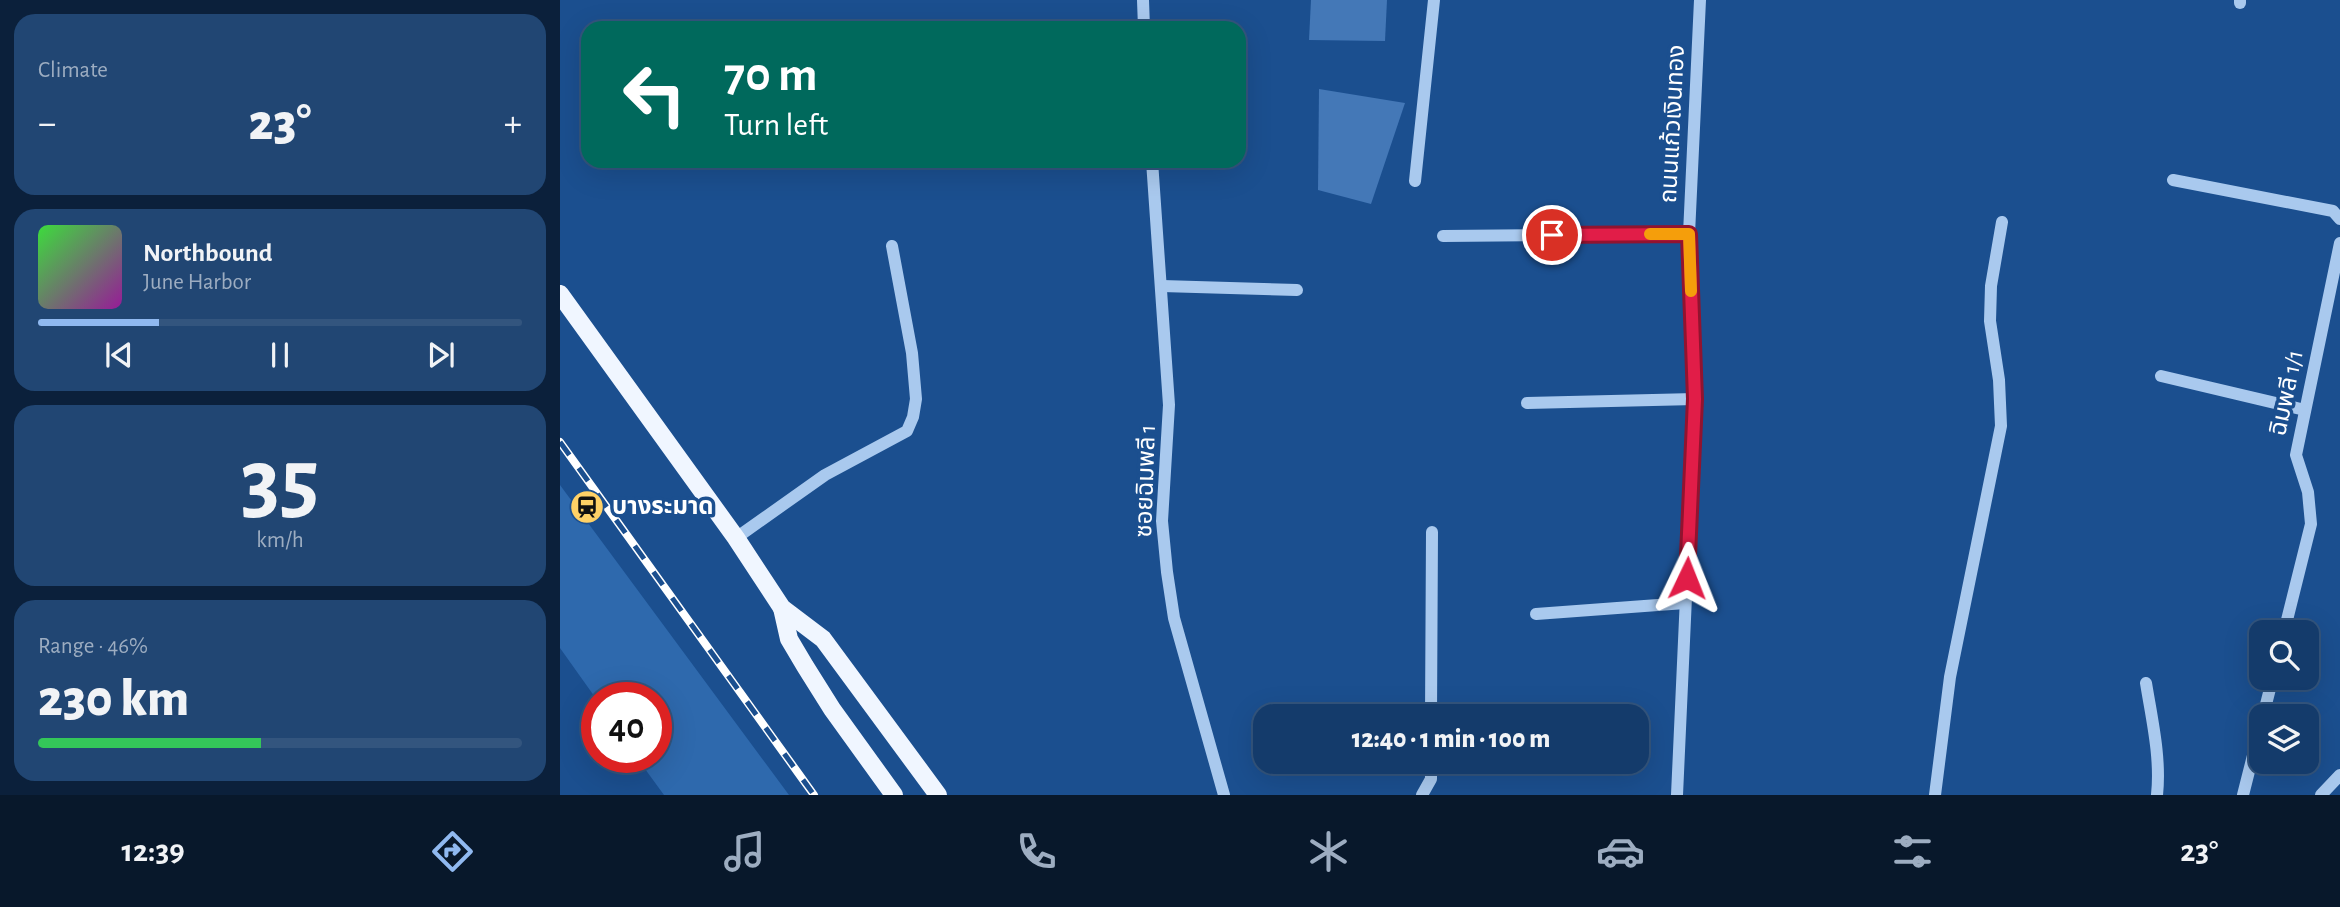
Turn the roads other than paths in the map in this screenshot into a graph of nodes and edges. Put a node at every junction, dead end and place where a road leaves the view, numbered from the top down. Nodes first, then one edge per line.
1 (1143, 0) edge
2 (1434, 0) edge
3 (1700, 0) edge
4 (1144, 21) edge
5 (1153, 168) edge
6 (2173, 180) dead end
7 (1415, 181) dead end
8 (2340, 219) edge
9 (2002, 222) dead end
10 (1689, 234) junction
11 (1443, 236) dead end
12 (2340, 243) edge
13 (891, 246) dead end
14 (1162, 286) junction
15 (1297, 289) dead end
16 (560, 294) edge
17 (2161, 376) dead end
18 (1695, 399) junction
19 (1527, 403) dead end
20 (2305, 410) junction
21 (1432, 532) dead end
22 (736, 538) junction
23 (1685, 603) junction
24 (782, 608) junction
25 (1536, 614) dead end
26 (2287, 620) edge
27 (2146, 683) dead end
28 (1431, 704) edge
29 (1431, 774) edge
30 (2249, 774) edge
31 (2340, 775) edge
32 (894, 795) edge
33 (938, 795) edge
34 (1224, 795) edge
35 (1422, 795) edge
36 (1677, 795) edge
37 (1935, 795) edge
38 (2157, 795) edge
39 (2244, 795) edge
40 (2321, 795) edge

1 - 4 street
2 - 7 street
3 - 10 street, ถนนแก้วเงินทอง
5 - 14 street, ซอยฉิมพลี 1
6 - 8 street
9 - 37 street
10 - 11 street
10 - 18 street, ถนนแก้วเงินทอง
12 - 20 street, ฉิมพลี 1/1
13 - 22 street
14 - 15 street
14 - 34 street, ซอยฉิมพลี 1
16 - 22 main road
17 - 20 street
18 - 19 street
18 - 23 street, ถนนแก้วเงินทอง
20 - 26 street, ฉิมพลี 1/1
21 - 28 street
22 - 24 main road
23 - 25 street
23 - 36 street, ถนนแก้วเงินทอง
24 - 32 main road
24 - 33 main road
27 - 38 street
29 - 35 street
30 - 39 street
31 - 40 street

